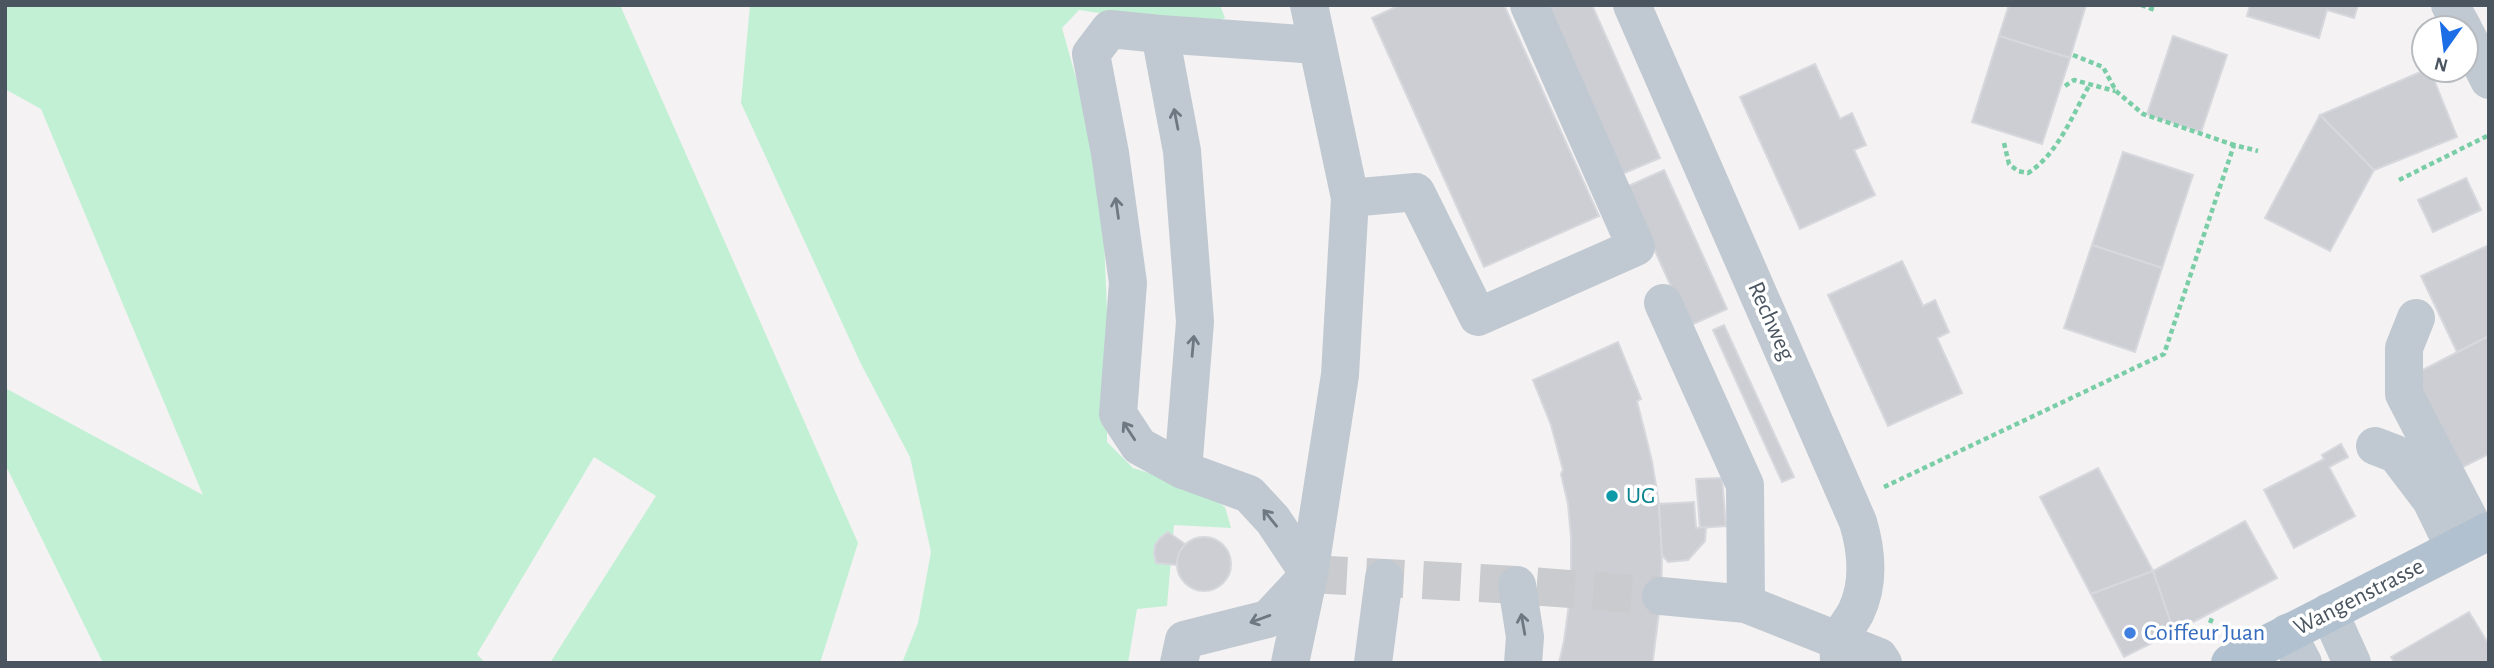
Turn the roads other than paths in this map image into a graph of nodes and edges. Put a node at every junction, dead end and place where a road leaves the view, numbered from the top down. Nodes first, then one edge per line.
1 (1309, 5) edge
2 (1529, 5) edge
3 (1632, 5) edge
4 (1160, 34) junction
5 (1317, 45) junction
6 (2480, 56) edge
7 (2489, 80) edge
8 (1350, 198) junction
9 (1663, 303) dead end
10 (2416, 318) dead end
11 (2375, 446) dead end
12 (1183, 470) junction
13 (2474, 538) edge
14 (1310, 574) junction
15 (1384, 578) dead end
16 (1517, 585) dead end
17 (1661, 596) tunnel mouth
18 (1745, 604) junction
19 (2329, 612) junction
20 (2295, 648) edge
21 (1839, 652) edge
22 (1179, 663) edge
23 (1290, 663) edge
24 (1373, 663) edge
25 (1523, 663) edge
26 (1883, 663) edge
27 (2230, 663) edge
28 (2353, 663) edge

1 - 5 street
2 - 8 street
3 - 21 street, Rechweg
4 - 5 street
12 -> 4 street
12 -> 4 street
5 - 8 street
6 - 7 street
8 - 14 street
9 - 18 street
10 - 13 street
11 - 13 street
14 -> 12 street
13 - 19 main road, Wangenstrasse
14 -> 22 street
14 - 23 street
15 - 24 street
25 -> 16 street
17 - 18 street
18 - 21 street
19 - 20 main road, Wangenstrasse
19 - 28 street
20 - 27 main road, Wangenstrasse
21 - 26 street

